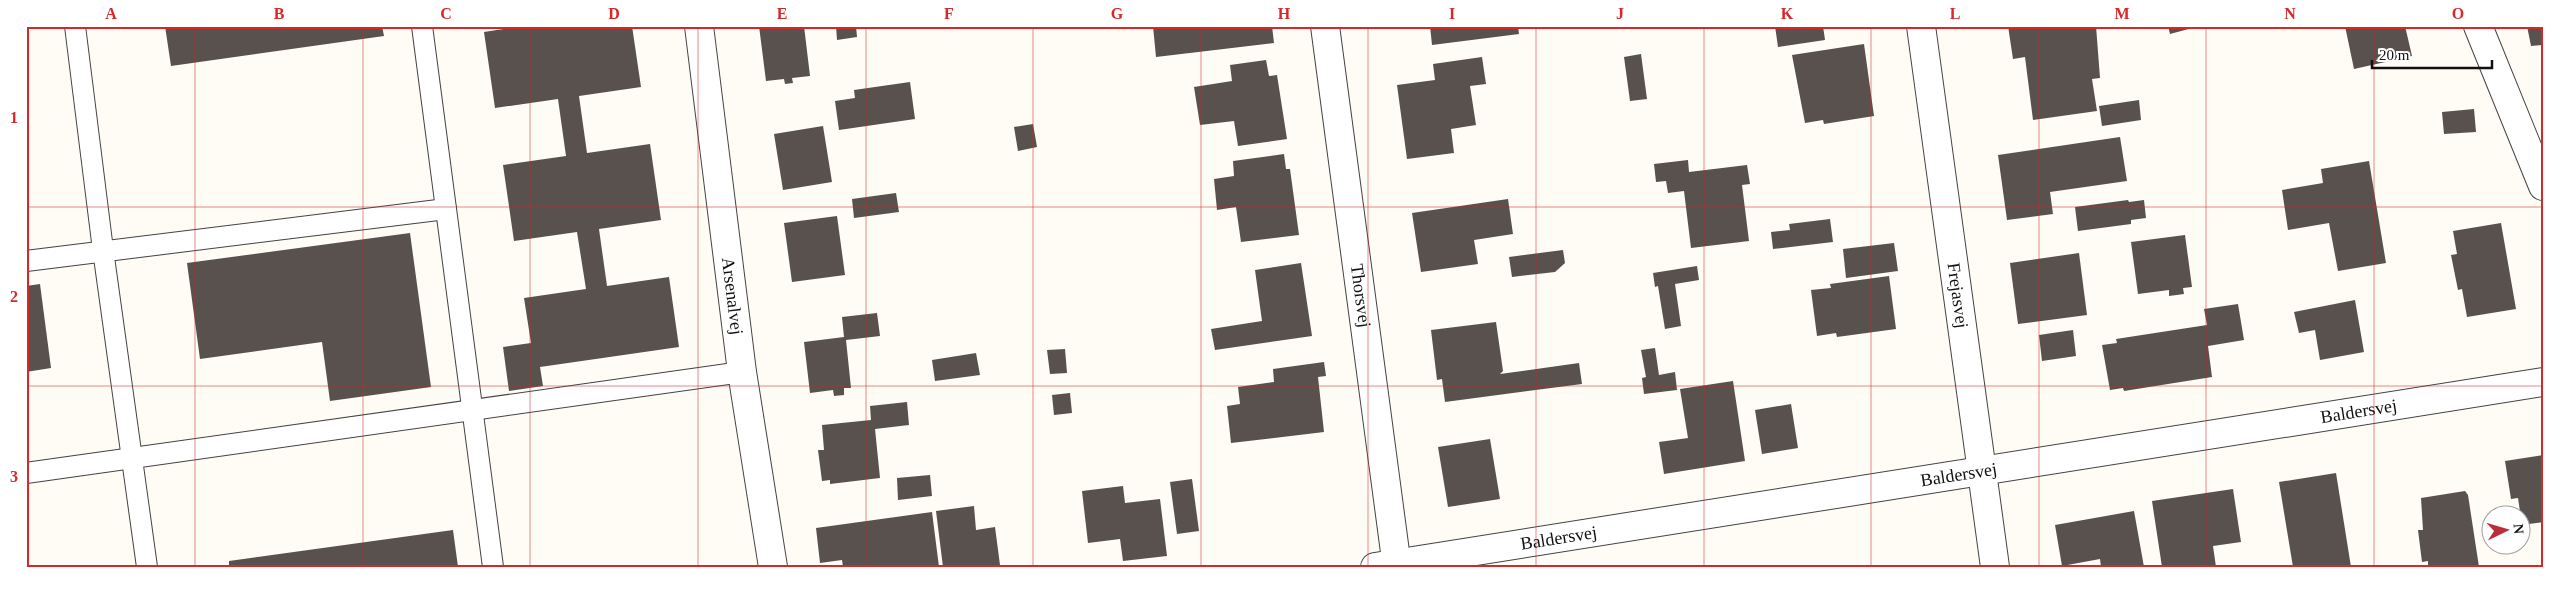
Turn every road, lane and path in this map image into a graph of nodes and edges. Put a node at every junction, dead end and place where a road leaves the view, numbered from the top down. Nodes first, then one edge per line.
1 (76, 26) edge
2 (422, 26) edge
3 (700, 26) edge
4 (1325, 26) edge
5 (1921, 26) edge
6 (2478, 26) edge
7 (2543, 186) edge
8 (446, 209) junction
9 (103, 250) junction
10 (26, 261) edge
11 (742, 372) junction
12 (2543, 382) edge
13 (474, 411) junction
14 (132, 458) junction
15 (1982, 471) junction
16 (26, 473) edge
17 (1389, 566) edge
18 (147, 567) edge
19 (493, 567) edge
20 (773, 567) edge
21 (1995, 567) edge

1 - 9 lane
2 - 8 lane
3 - 11 street, Arsenalvej
4 - 17 street, Thorsvej
5 - 15 street, Frejasvej
6 - 7 street
8 - 9 lane
8 - 13 lane
9 - 10 lane
9 - 14 lane
11 - 13 lane
11 - 20 street, Arsenalvej
12 - 15 street, Baldersvej
13 - 14 lane
13 - 19 lane
14 - 16 lane
14 - 18 lane
15 - 17 street, Baldersvej
15 - 21 street, Frejasvej

